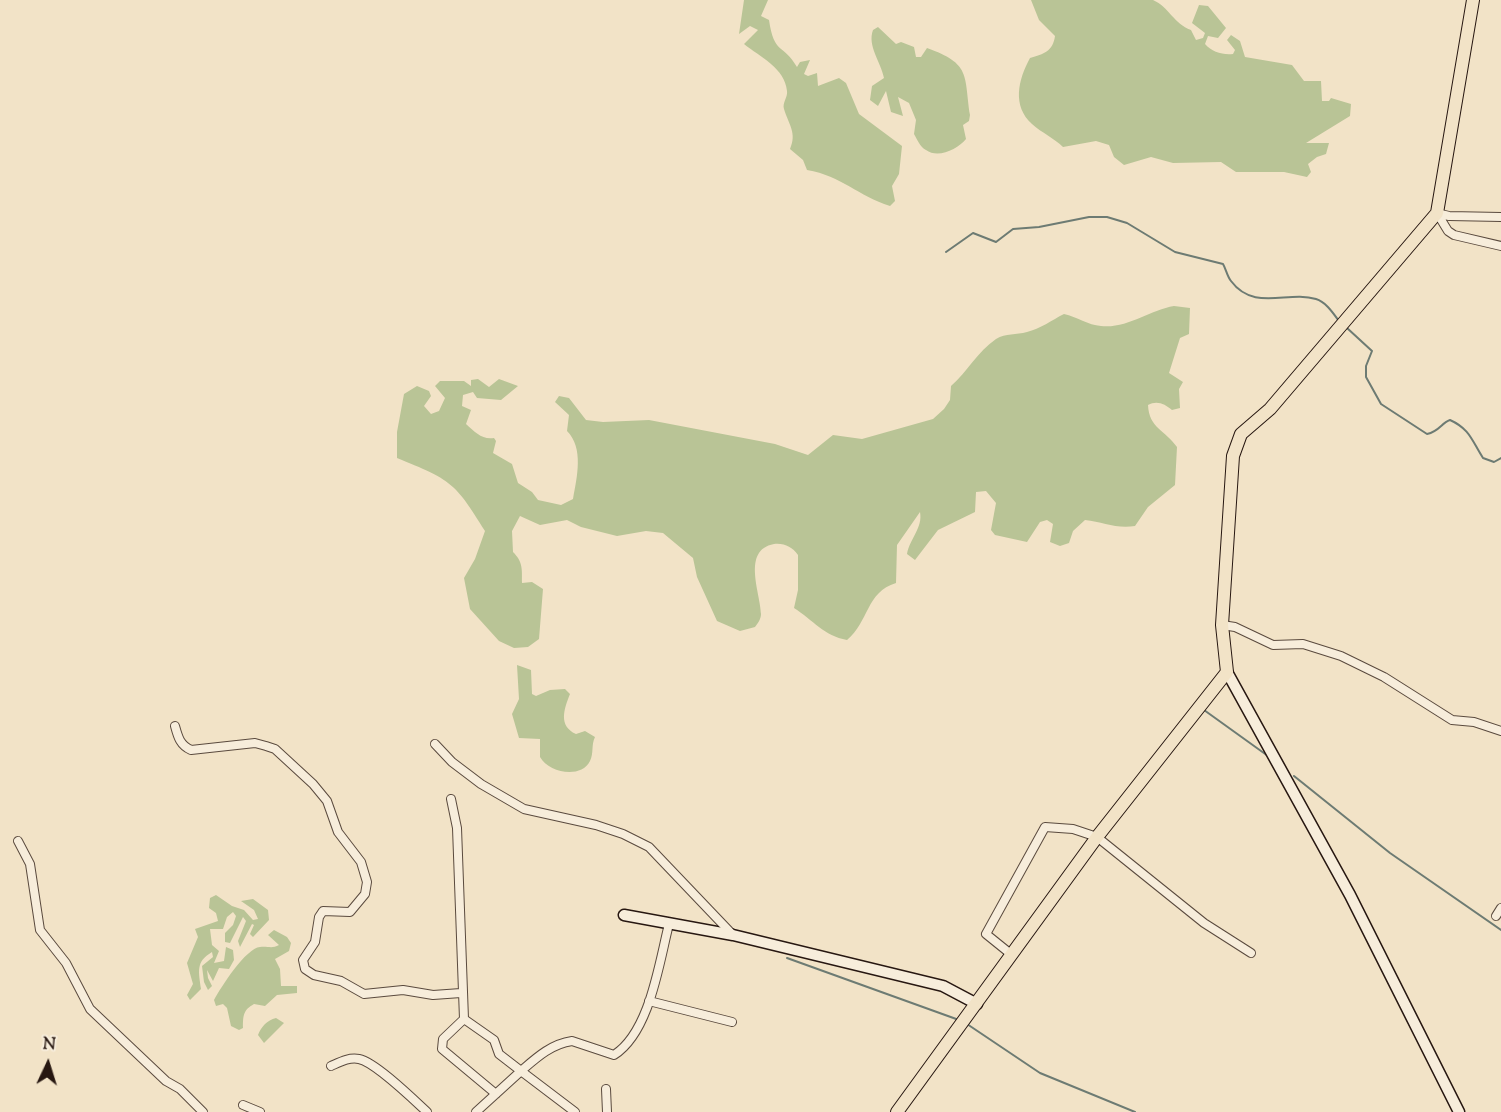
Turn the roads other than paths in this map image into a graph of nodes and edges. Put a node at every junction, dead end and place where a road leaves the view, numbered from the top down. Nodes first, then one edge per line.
1 (1473, 0) edge
2 (1437, 213) junction
3 (1501, 217) edge
4 (1501, 246) edge
5 (1222, 625) junction
6 (1227, 672) junction
7 (175, 726) dead end
8 (1501, 731) edge
9 (435, 744) dead end
10 (451, 799) dead end
11 (1097, 837) junction
12 (18, 842) dead end
13 (1501, 909) edge
14 (624, 915) dead end
15 (1496, 916) dead end
16 (669, 924) junction
17 (733, 935) junction
18 (1251, 953) dead end
19 (1012, 955) junction
20 (461, 993) junction
21 (649, 1001) junction
22 (977, 1004) junction
23 (464, 1019) junction
24 (732, 1022) dead end
25 (331, 1066) dead end
26 (521, 1071) junction
27 (606, 1089) dead end
28 (496, 1094) junction
29 (243, 1105) dead end
30 (203, 1112) edge
31 (260, 1112) edge
32 (427, 1112) edge
33 (476, 1112) edge
34 (575, 1112) edge
35 (607, 1112) edge
36 (897, 1112) edge
37 (1459, 1112) edge

1 - 2 main road
2 - 3 street
2 - 4 street
2 - 5 main road
5 - 6 main road
5 - 8 street
6 - 11 main road
6 - 37 main road
7 - 20 street
9 - 17 street
10 - 20 street
11 - 18 street
11 - 19 main road
11 - 19 street
12 - 30 street
13 - 15 street
14 - 16 main road
16 - 17 main road
16 - 21 street
17 - 22 main road
19 - 22 main road
20 - 23 street
21 - 24 street
21 - 26 street
22 - 36 main road
23 - 26 street
23 - 28 street
25 - 32 street
26 - 28 street
26 - 34 street
27 - 35 street
28 - 33 street
29 - 31 street

